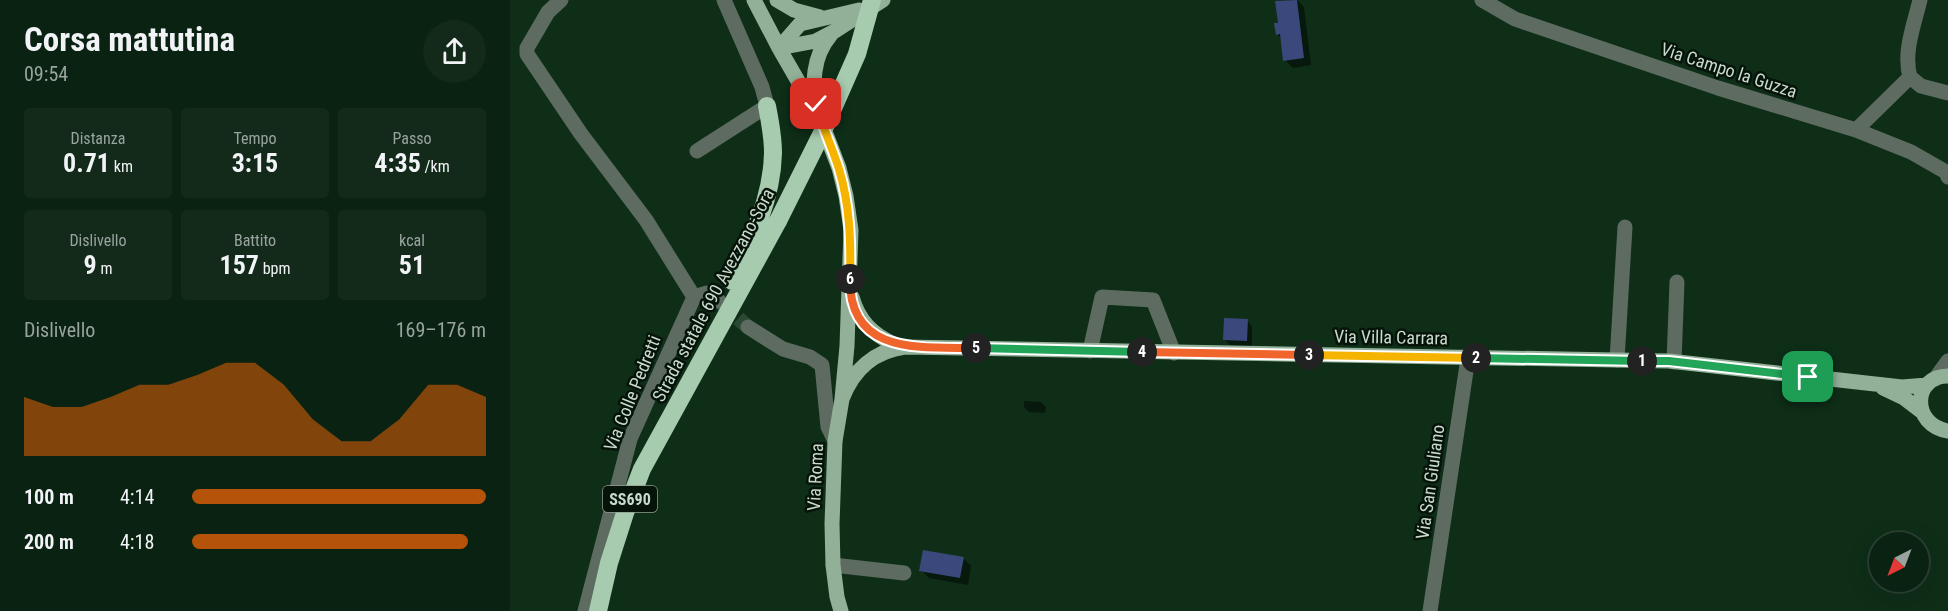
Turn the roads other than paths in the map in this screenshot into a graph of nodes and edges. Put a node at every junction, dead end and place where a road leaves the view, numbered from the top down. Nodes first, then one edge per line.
1 (561, 0) edge
2 (724, 0) edge
3 (754, 0) edge
4 (777, 0) edge
5 (1482, 0) edge
6 (1920, 0) edge
7 (876, 2) edge
8 (826, 17) junction
9 (835, 31) junction
10 (779, 48) junction
11 (1911, 77) junction
12 (1948, 93) edge
13 (767, 106) junction
14 (821, 121) junction
15 (1856, 130) junction
16 (697, 151) dead end
17 (1948, 177) edge
18 (1625, 227) dead end
19 (1677, 282) dead end
20 (850, 292) junction
21 (694, 297) junction
22 (719, 301) tunnel mouth
23 (748, 327) tunnel mouth
24 (847, 346) junction
25 (894, 348) junction
26 (1090, 351) junction
27 (1174, 352) junction
28 (1468, 358) junction
29 (1617, 360) junction
30 (1948, 361) edge
31 (1674, 362) junction
32 (1937, 380) edge
33 (1875, 384) junction
34 (683, 395) junction
35 (842, 399) junction
36 (1921, 411) junction
37 (1948, 431) edge
38 (835, 441) junction
39 (832, 566) junction
40 (904, 573) dead end
41 (585, 611) edge
42 (598, 611) edge
43 (841, 611) edge
44 (1430, 611) edge

1 - 21 street
2 - 13 street
3 - 10 main road
4 - 8 main road
5 - 15 street, Via Campo la Guzza
6 - 11 street
7 - 8 main road
7 - 9 main road
7 - 34 highway, Strada statale 690 Avezzano-Sora / SS690, bridge
8 - 10 main road
9 - 10 main road
9 - 14 main road
10 - 14 main road
11 - 12 street
11 - 15 street
13 - 16 street
13 - 34 highway
14 - 20 main road, Via Roma
15 - 17 street, Via Campo la Guzza
18 - 29 street
19 - 31 street
20 - 24 main road, Via Roma
20 - 25 main road
21 - 22 street
21 - 41 street, Via Colle Pedretti
23 - 38 street
24 - 25 main road, Via Villa Carrara
24 - 35 main road, Via Roma
25 - 26 main road, Via Villa Carrara
25 - 35 main road
26 - 27 main road, Via Villa Carrara
26 - 27 street
27 - 28 main road, Via Villa Carrara
28 - 29 main road, Via Villa Carrara
28 - 44 street, Via San Giuliano
29 - 31 main road, Via Villa Carrara
30 - 32 street
31 - 33 main road, Via Villa Carrara
32 - 33 main road, Via Villa Carrara
32 - 36 main road
33 - 36 main road, Via Villa Carrara
34 - 42 highway, Strada statale 690 Avezzano-Sora / SS690
35 - 38 main road, Via Roma
36 - 37 main road, Via Villa Carrara
38 - 39 main road, Via Roma
39 - 40 street
39 - 43 main road, Via Roma

